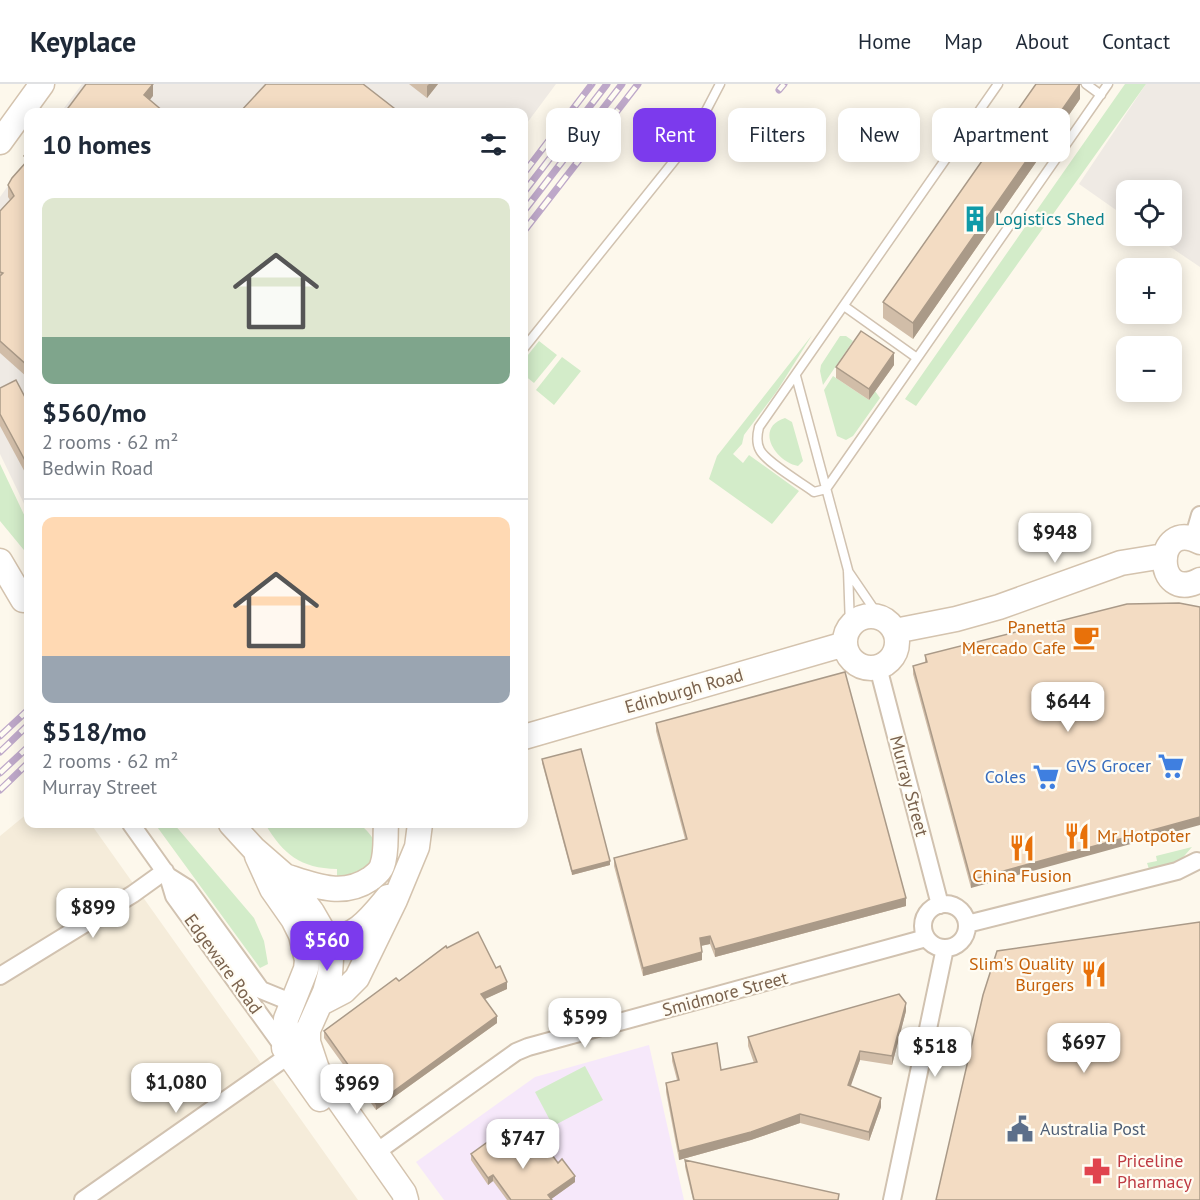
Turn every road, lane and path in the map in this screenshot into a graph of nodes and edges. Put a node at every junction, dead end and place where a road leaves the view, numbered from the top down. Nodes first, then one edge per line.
1 (42, 84) edge
2 (720, 84) edge
3 (998, 84) edge
4 (1086, 84) edge
5 (1108, 84) edge
6 (1101, 94) junction
7 (25, 108) edge
8 (24, 109) edge
9 (0, 142) edge
10 (844, 306) junction
11 (528, 343) edge
12 (917, 358) junction
13 (796, 376) junction
14 (826, 489) junction
15 (1200, 515) edge
16 (1196, 540) edge
17 (1164, 556) junction
18 (0, 561) edge
19 (848, 570) junction
20 (1200, 580) edge
21 (0, 582) edge
22 (24, 600) edge
23 (24, 601) edge
24 (887, 625) junction
25 (848, 635) junction
26 (878, 667) junction
27 (528, 736) edge
28 (134, 828) edge
29 (235, 828) edge
30 (386, 828) edge
31 (419, 828) edge
32 (254, 849) junction
33 (1199, 865) edge
34 (167, 874) junction
35 (285, 876) junction
36 (404, 876) junction
37 (940, 905) junction
38 (967, 924) junction
39 (302, 935) junction
40 (327, 938) junction
41 (927, 938) junction
42 (945, 948) junction
43 (235, 968) junction
44 (0, 976) edge
45 (293, 1003) junction
46 (321, 1003) junction
47 (286, 1052) junction
48 (375, 1153) junction
49 (83, 1200) edge
50 (394, 1200) edge
51 (406, 1200) edge
52 (892, 1200) edge

1 - 7 street
2 - 11 lane
3 - 10 lane
4 - 6 lane
5 - 6 lane
6 - 12 lane
8 - 9 street
10 - 12 lane
10 - 13 lane
12 - 14 lane
13 - 14 lane
13 - 14 lane
14 - 19 lane
15 - 16 street
16 - 17 street
17 - 20 street
17 - 24 street
18 - 22 street
19 - 24 lane
19 - 25 lane
21 - 23 street
24 - 25 street
24 - 26 street
25 - 26 street
25 - 27 street, Edinburgh Road
26 - 37 street, Murray Street
28 - 34 street, Edgeware Road
29 - 32 street
30 - 35 street
31 - 36 street
32 - 35 street
32 - 39 street
33 - 38 street
34 - 43 street, Edgeware Road
34 - 44 street
35 - 40 street
36 - 40 street
36 - 46 street
37 - 38 street
37 - 41 street
38 - 42 street
39 - 40 street
39 - 45 street
40 - 46 street
41 - 42 street
41 - 48 street, Smidmore Street
42 - 52 street
43 - 45 street, Edgeware Road
43 - 47 street, Edgeware Road
45 - 47 street
46 - 48 street
47 - 49 street
47 - 50 street
48 - 51 street

